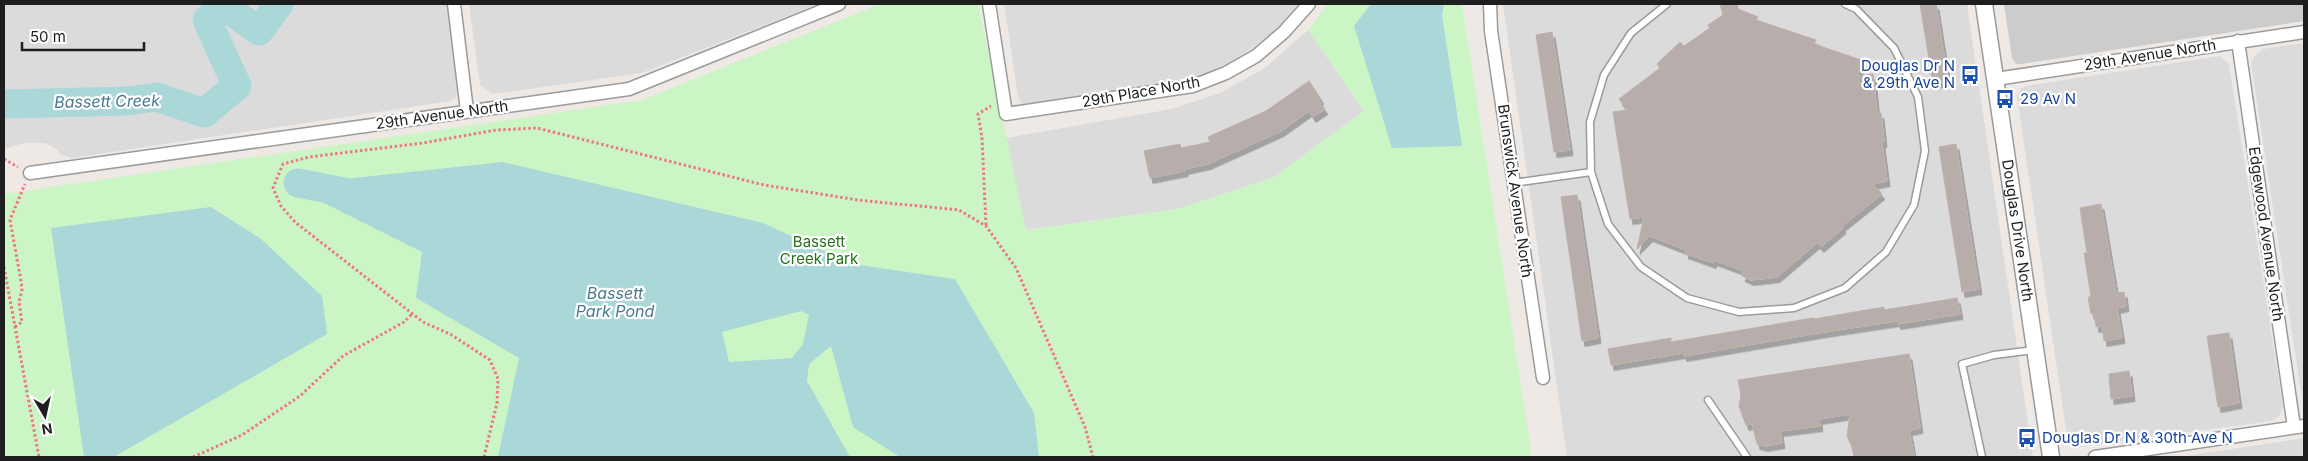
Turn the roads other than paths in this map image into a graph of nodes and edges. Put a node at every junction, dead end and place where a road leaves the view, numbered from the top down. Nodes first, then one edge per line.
1 (454, 4) edge
2 (839, 4) edge
3 (989, 4) edge
4 (1309, 4) edge
5 (1490, 4) edge
6 (1667, 4) edge
7 (1845, 4) edge
8 (1984, 4) edge
9 (2304, 32) edge
10 (2238, 41) junction
11 (1996, 79) junction
12 (467, 111) junction
13 (1590, 172) junction
14 (30, 173) road end
15 (1513, 183) junction
16 (2035, 349) junction
17 (1543, 378) dead end
18 (1708, 400) dead end
19 (2299, 427) edge
20 (1747, 457) edge
21 (1982, 457) edge
22 (2051, 457) edge
23 (2095, 457) edge

1 - 12 street
2 - 12 street, 29th Avenue North
3 - 4 street, 29th Place North
5 - 15 street, Brunswick Avenue North
6 - 13 lane
7 - 13 lane
8 - 11 street, Douglas Drive North
9 - 10 street, 29th Avenue North
10 - 11 street, 29th Avenue North
10 - 19 street, Edgewood Avenue North
11 - 16 street, Douglas Drive North
12 - 14 street, 29th Avenue North
13 - 15 lane
15 - 17 street, Brunswick Avenue North
16 - 21 lane
16 - 22 street, Douglas Drive North
18 - 20 lane
19 - 23 street

